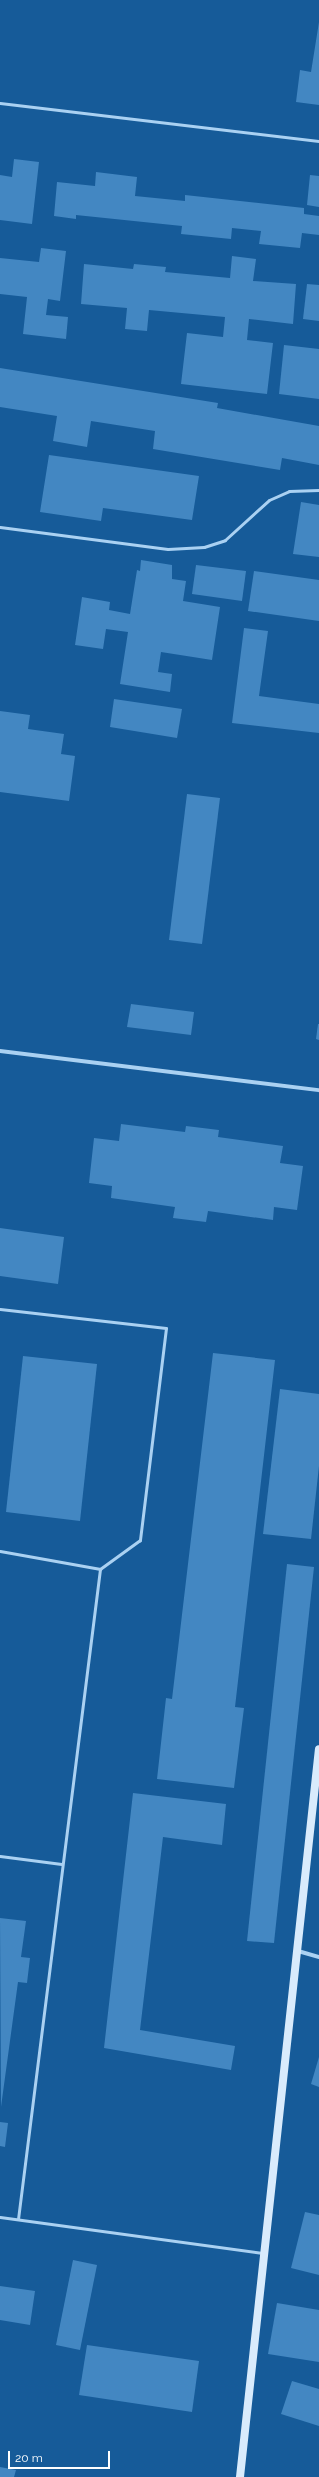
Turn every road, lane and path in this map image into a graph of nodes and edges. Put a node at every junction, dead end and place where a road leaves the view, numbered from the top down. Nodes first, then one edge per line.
1 (0, 103) edge
2 (319, 141) edge
3 (319, 490) edge
4 (0, 528) edge
5 (0, 1051) edge
6 (319, 1090) edge
7 (0, 1308) edge
8 (0, 1551) edge
9 (100, 1569) junction
10 (319, 1750) edge
11 (0, 1856) edge
12 (61, 1864) junction
13 (297, 1950) junction
14 (319, 1957) edge
15 (0, 2217) edge
16 (18, 2219) junction
17 (264, 2254) junction
18 (240, 2477) edge

1 - 2 lane
3 - 4 lane
5 - 6 street
7 - 9 lane
8 - 9 lane
9 - 12 lane
10 - 13 street
11 - 12 lane
12 - 16 lane
13 - 14 street
13 - 17 street
15 - 16 lane
16 - 17 lane
17 - 18 street

